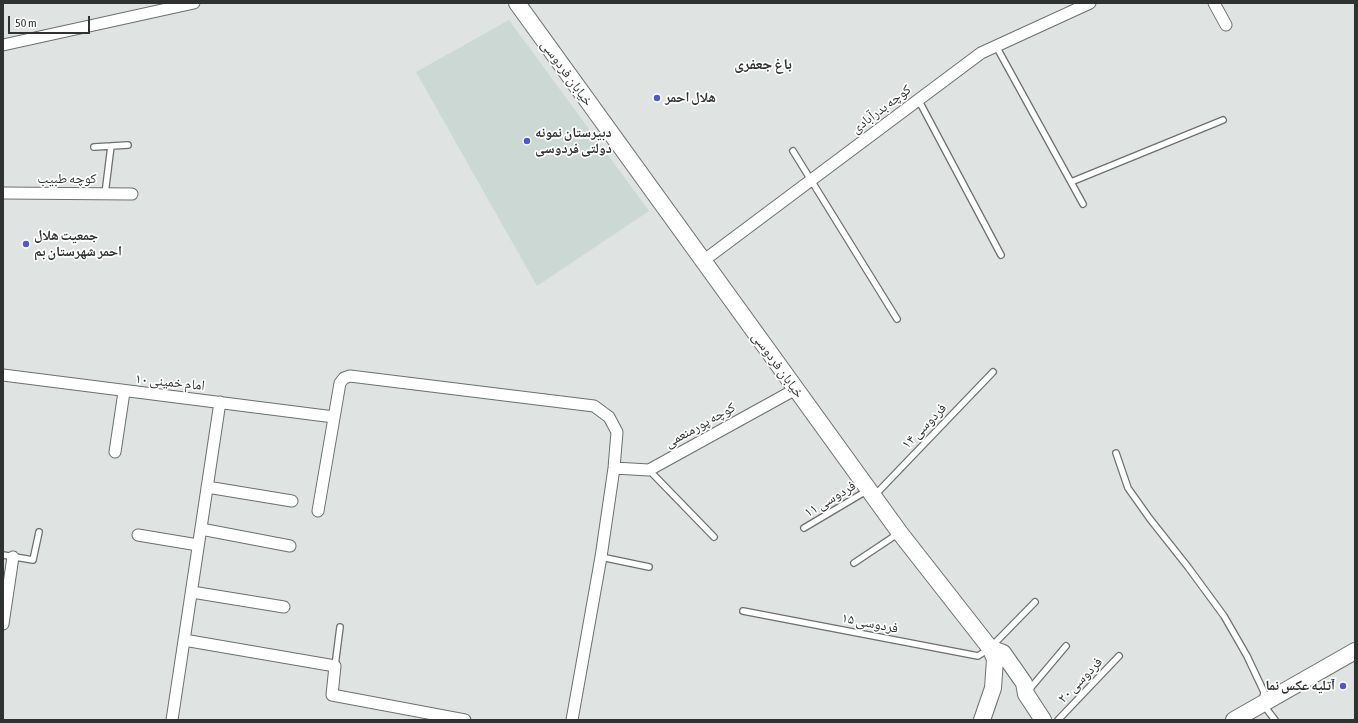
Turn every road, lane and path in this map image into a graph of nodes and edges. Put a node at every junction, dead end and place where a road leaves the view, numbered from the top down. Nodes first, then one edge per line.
1 (194, 3) edge
2 (517, 3) edge
3 (1090, 3) edge
4 (1214, 3) edge
5 (1226, 25) dead end
6 (3, 45) edge
7 (996, 46) junction
8 (918, 99) junction
9 (1223, 120) dead end
10 (128, 145) dead end
11 (111, 146) junction
12 (94, 147) dead end
13 (793, 151) dead end
14 (811, 180) junction
15 (1071, 182) junction
16 (3, 194) edge
17 (105, 194) junction
18 (132, 194) dead end
19 (1084, 204) dead end
20 (1001, 255) dead end
21 (703, 261) junction
22 (896, 319) dead end
23 (993, 372) dead end
24 (3, 376) edge
25 (796, 389) junction
26 (124, 392) junction
27 (220, 402) junction
28 (334, 417) junction
29 (115, 452) dead end
30 (1116, 453) dead end
31 (614, 468) junction
32 (649, 470) junction
33 (207, 487) junction
34 (871, 494) junction
35 (292, 501) dead end
36 (318, 511) dead end
37 (804, 528) dead end
38 (201, 529) junction
39 (39, 532) dead end
40 (900, 533) junction
41 (138, 535) dead end
42 (714, 537) dead end
43 (198, 545) junction
44 (290, 546) dead end
45 (8, 556) edge
46 (601, 557) junction
47 (854, 563) dead end
48 (649, 568) dead end
49 (192, 592) junction
50 (1035, 602) dead end
51 (284, 607) dead end
52 (744, 611) dead end
53 (3, 624) edge
54 (340, 627) dead end
55 (184, 640) junction
56 (1066, 646) dead end
57 (990, 648) junction
58 (1355, 651) edge
59 (1118, 656) dead end
60 (335, 666) junction
61 (993, 688) junction
62 (1026, 694) junction
63 (1262, 703) junction
64 (419, 716) edge
65 (172, 720) edge
66 (465, 720) edge
67 (572, 720) edge
68 (982, 720) edge
69 (1043, 720) edge
70 (1058, 720) edge
71 (1234, 720) edge
72 (1275, 720) edge

1 - 6 street
2 - 21 street, خیابان فردوسی
3 - 7 street, کوچه بدرآبادی
4 - 5 street
7 - 8 street, کوچه بدرآبادی
7 - 15 lane
8 - 14 street, کوچه بدرآبادی
8 - 20 lane
9 - 15 lane
10 - 11 lane
11 - 12 lane
11 - 17 lane
13 - 14 lane
14 - 21 street, کوچه بدرآبادی
14 - 22 lane
15 - 19 lane
16 - 17 street, کوچه طبیب
17 - 18 street, کوچه طبیب
21 - 25 street, خیابان فردوسی
23 - 34 lane, فردوسی ۱۴
24 - 26 street, امام خمینی ۱۰
25 - 32 street, کوچه پورمنعمی
25 - 34 street, خیابان فردوسی
26 - 27 street, امام خمینی ۱۰
26 - 29 street
27 - 28 street, امام خمینی ۱۰
27 - 33 street
28 - 31 street
28 - 36 street
30 - 63 lane
31 - 32 street
31 - 46 street
32 - 42 lane
33 - 35 street
33 - 38 street
34 - 37 lane, فردوسی ۱۱
34 - 40 street, خیابان فردوسی
38 - 43 street
38 - 44 street
39 - 45 lane
40 - 47 lane
40 - 57 street, خیابان فردوسی
41 - 43 street
43 - 49 street
45 - 53 street
46 - 48 lane
46 - 67 street
49 - 51 street
49 - 55 street
50 - 57 lane
52 - 57 lane, فردوسی ۱۵
54 - 60 lane
55 - 60 street
55 - 65 street
56 - 62 lane
57 - 61 street
57 - 62 street, خیابان فردوسی
58 - 63 street
59 - 70 lane, فردوسی ۲۰
60 - 64 street
61 - 62 street
61 - 68 street
62 - 69 street, خیابان فردوسی
63 - 71 street
63 - 72 lane
64 - 66 street

